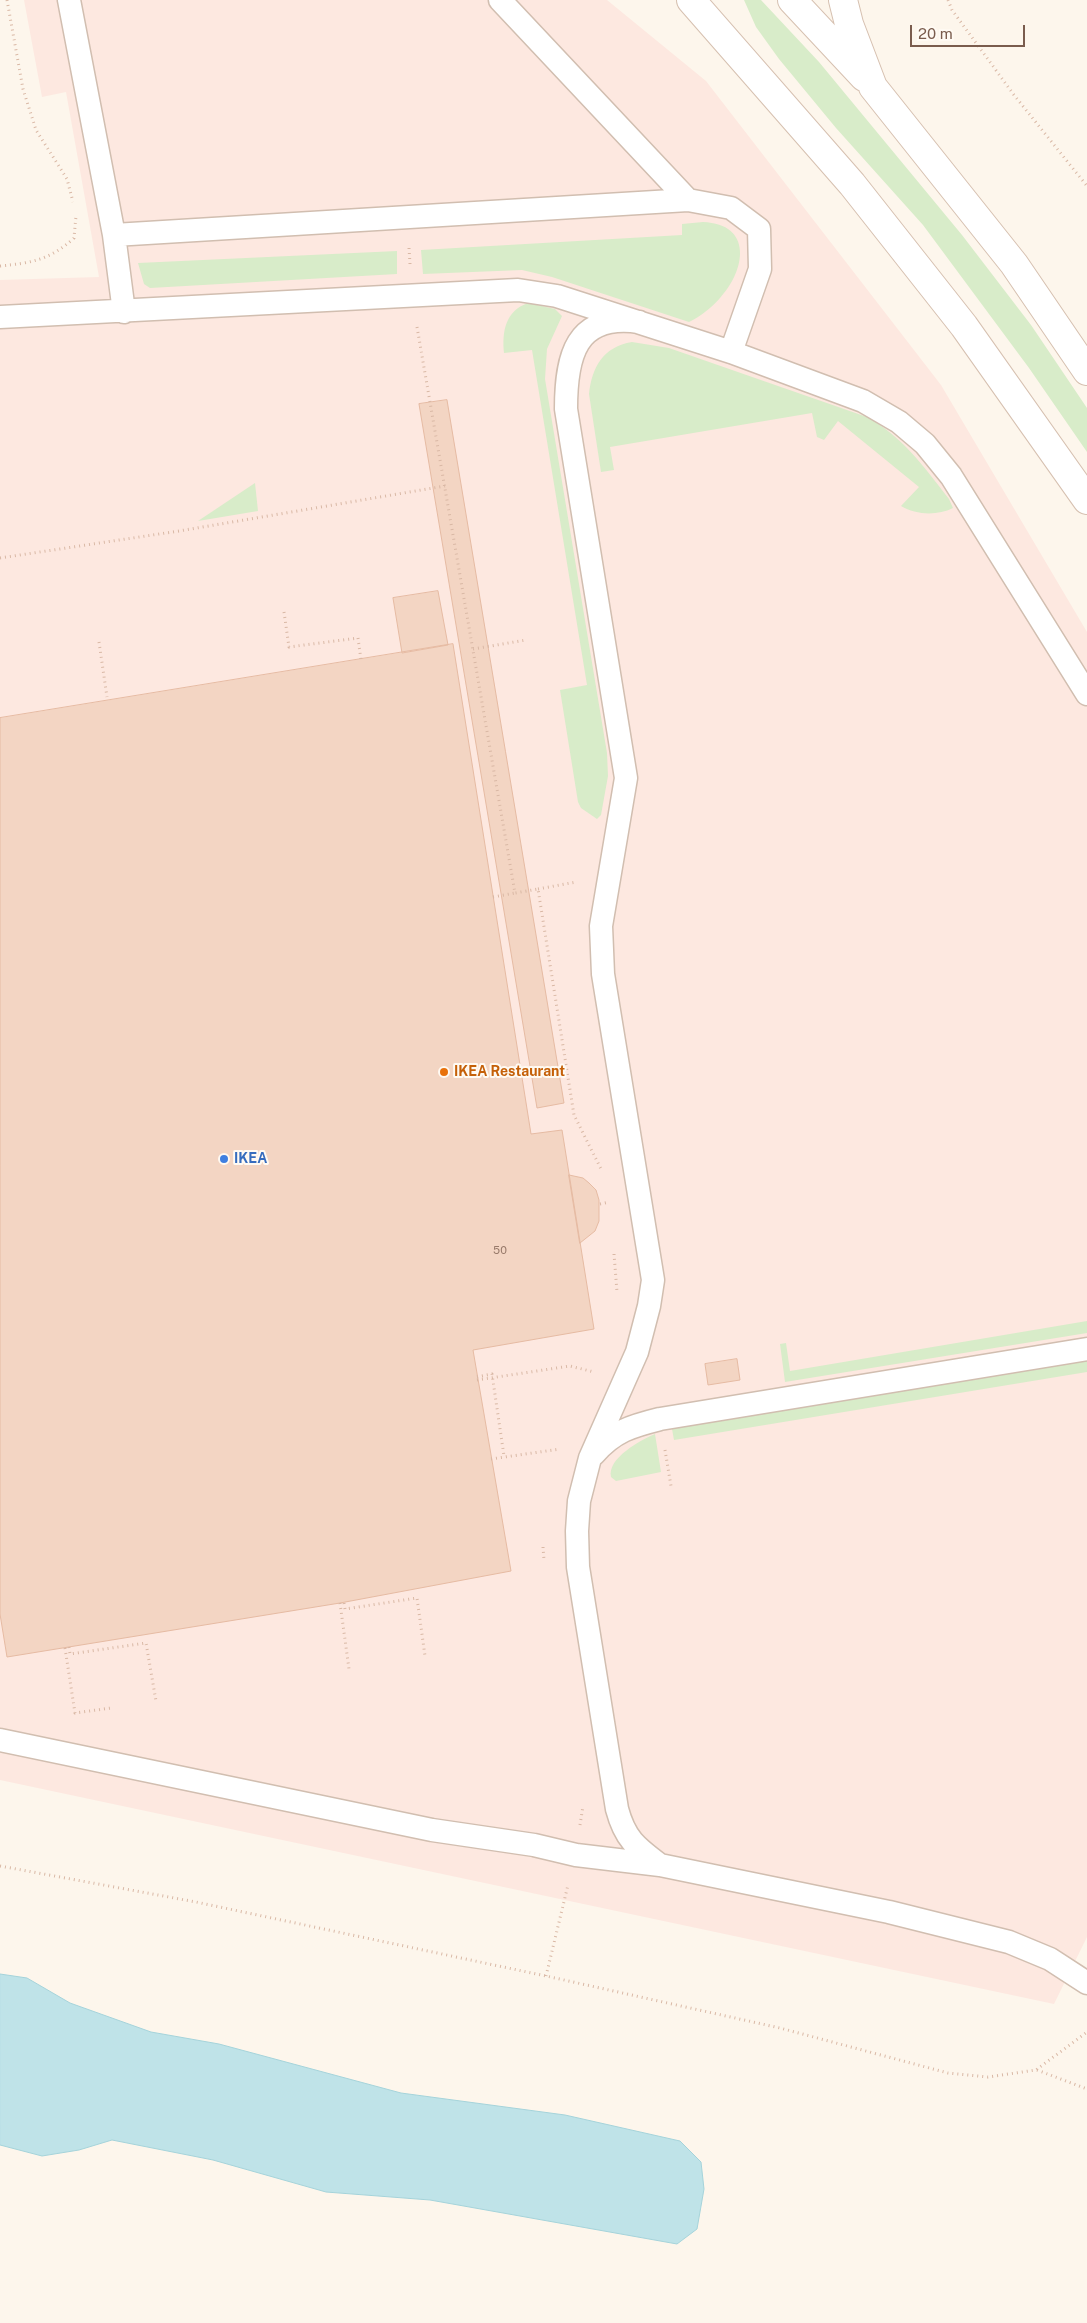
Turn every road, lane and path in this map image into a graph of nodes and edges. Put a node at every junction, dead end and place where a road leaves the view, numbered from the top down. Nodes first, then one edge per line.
1 (7, 0) edge
2 (69, 0) edge
3 (500, 0) edge
4 (691, 0) edge
5 (792, 0) edge
6 (843, 0) edge
7 (948, 0) edge
8 (873, 87) junction
9 (1087, 186) edge
10 (688, 200) junction
11 (74, 205) dead end
12 (76, 214) dead end
13 (407, 217) junction
14 (114, 235) junction
15 (0, 266) edge
16 (411, 296) junction
17 (124, 312) junction
18 (0, 317) edge
19 (639, 322) junction
20 (730, 352) junction
21 (1087, 371) edge
22 (445, 486) junction
23 (1087, 500) edge
24 (0, 558) edge
25 (284, 612) dead end
26 (526, 640) dead end
27 (98, 642) dead end
28 (473, 649) junction
29 (361, 660) dead end
30 (1087, 694) edge
31 (107, 697) dead end
32 (609, 877) junction
33 (538, 889) junction
34 (515, 893) junction
35 (494, 897) dead end
36 (605, 1179) dead end
37 (608, 1194) dead end
38 (609, 1202) junction
39 (600, 1204) dead end
40 (610, 1210) dead end
41 (614, 1245) dead end
42 (618, 1302) dead end
43 (1087, 1349) edge
44 (593, 1381) dead end
45 (504, 1456) junction
46 (561, 1457) dead end
47 (491, 1458) dead end
48 (590, 1458) junction
49 (544, 1545) dead end
50 (544, 1563) dead end
51 (69, 1647) dead end
52 (65, 1648) dead end
53 (426, 1656) dead end
54 (349, 1669) dead end
55 (156, 1701) dead end
56 (111, 1708) dead end
57 (0, 1740) edge
58 (581, 1797) dead end
59 (576, 1855) junction
60 (660, 1865) junction
61 (0, 1866) edge
62 (546, 1976) junction
63 (1087, 1983) edge
64 (1087, 2032) edge
65 (1036, 2070) junction
66 (1087, 2089) edge

1 - 11 path
2 - 14 lane
3 - 10 lane
4 - 23 main road
5 - 8 main road
6 - 8 main road
7 - 9 path
8 - 21 main road
10 - 13 lane
10 - 20 lane
12 - 15 path
13 - 14 lane
13 - 16 path
14 - 17 lane
16 - 17 lane
16 - 19 lane
16 - 22 path
17 - 18 lane
19 - 20 lane
19 - 32 lane
20 - 30 lane
22 - 24 path
22 - 28 path
25 - 29 path
26 - 28 path
27 - 31 path
28 - 34 path
32 - 33 path
32 - 48 lane
33 - 34 path
33 - 36 path
34 - 35 path
37 - 38 path
38 - 39 path
38 - 40 path
41 - 42 path
43 - 48 lane
44 - 45 path, bridge
45 - 46 path
45 - 47 path
48 - 60 lane
49 - 50 path
51 - 55 path
52 - 56 path
53 - 54 path
57 - 59 lane
58 - 59 path
59 - 60 lane
59 - 62 path
60 - 63 lane
61 - 62 path
62 - 65 path
64 - 65 path
65 - 66 path

